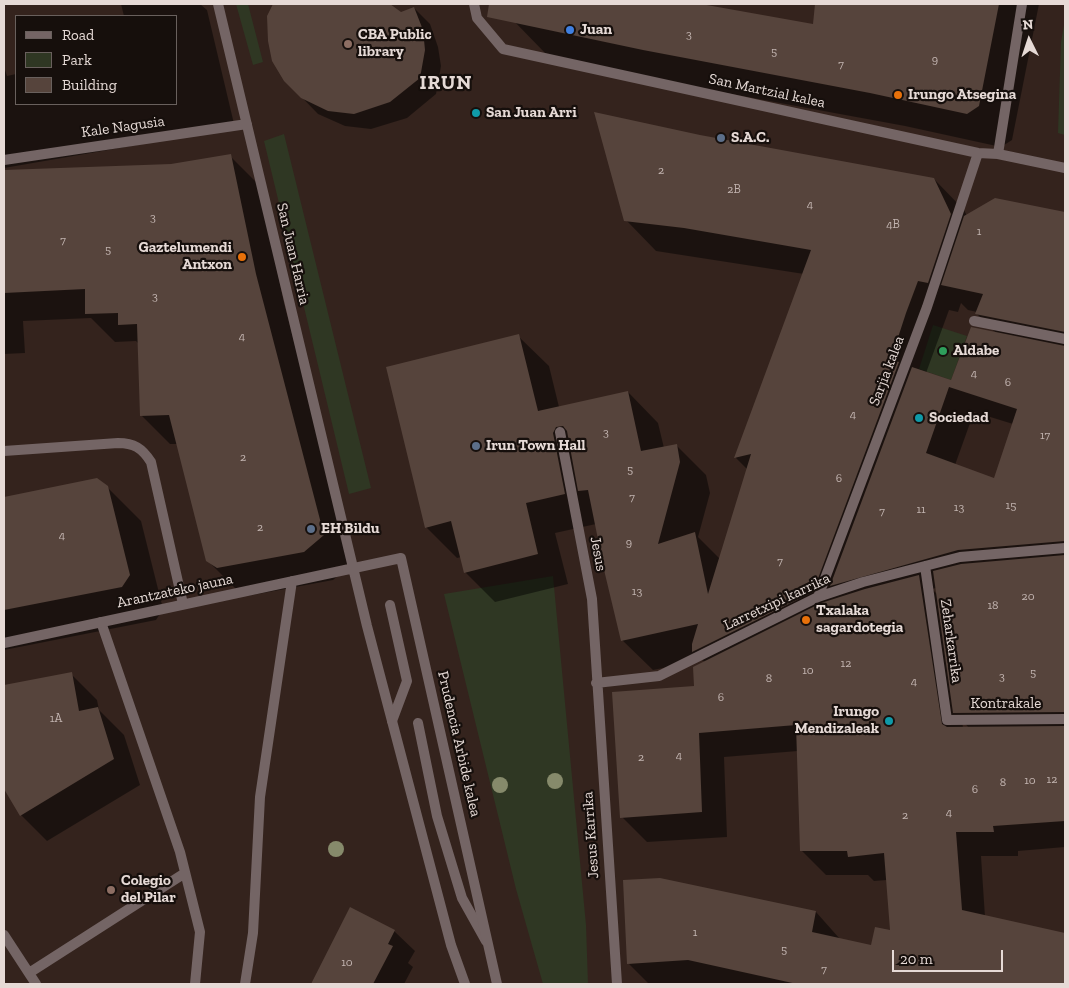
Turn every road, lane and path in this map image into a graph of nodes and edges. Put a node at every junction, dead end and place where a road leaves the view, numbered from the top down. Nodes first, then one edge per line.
1 (218, 4) edge
2 (474, 4) edge
3 (1022, 4) edge
4 (247, 124) junction
5 (978, 153) junction
6 (998, 154) junction
7 (4, 160) edge
8 (1065, 168) edge
9 (974, 321) dead end
10 (1065, 339) edge
11 (560, 432) dead end
12 (4, 451) edge
13 (1065, 548) edge
14 (925, 566) junction
15 (353, 568) junction
16 (292, 581) junction
17 (818, 597) junction
18 (182, 604) junction
19 (390, 605) dead end
20 (101, 622) junction
21 (4, 643) edge
22 (596, 683) junction
23 (1065, 719) edge
24 (947, 720) joint
25 (392, 721) junction
26 (418, 723) dead end
27 (185, 873) junction
28 (4, 935) edge
29 (491, 951) junction
30 (29, 973) junction
31 (36, 984) edge
32 (195, 984) edge
33 (245, 984) edge
34 (465, 984) edge
35 (497, 984) edge
36 (617, 984) edge

1 - 4 street, San Juan Harria
2 - 5 street, San Martzial kalea
3 - 6 street
4 - 7 street, Kale Nagusia
4 - 15 street, San Juan Harria
5 - 6 street, San Martzial kalea
5 - 17 street, Sarjia kalea
6 - 8 street, San Martzial kalea
9 - 10 street
11 - 22 street, Jesus
12 - 18 street
13 - 14 street, Larretxipi karrika
14 - 17 street, Larretxipi karrika
14 - 24 street, Zeharkarrika
15 - 16 street, Arantzateko jauna
15 - 25 street
15 - 29 street, Prudencia Arbide kalea
16 - 18 street, Arantzateko jauna
16 - 33 street
17 - 22 street, Larretxipi karrika
18 - 20 street, Arantzateko jauna
19 - 25 street
20 - 21 street, Arantzateko jauna
20 - 27 street
22 - 36 street, Jesus Karrika
23 - 24 street, Kontrakale
25 - 34 street
26 - 29 street
27 - 30 street
27 - 32 street
28 - 30 street
29 - 35 street, Prudencia Arbide kalea
30 - 31 street

